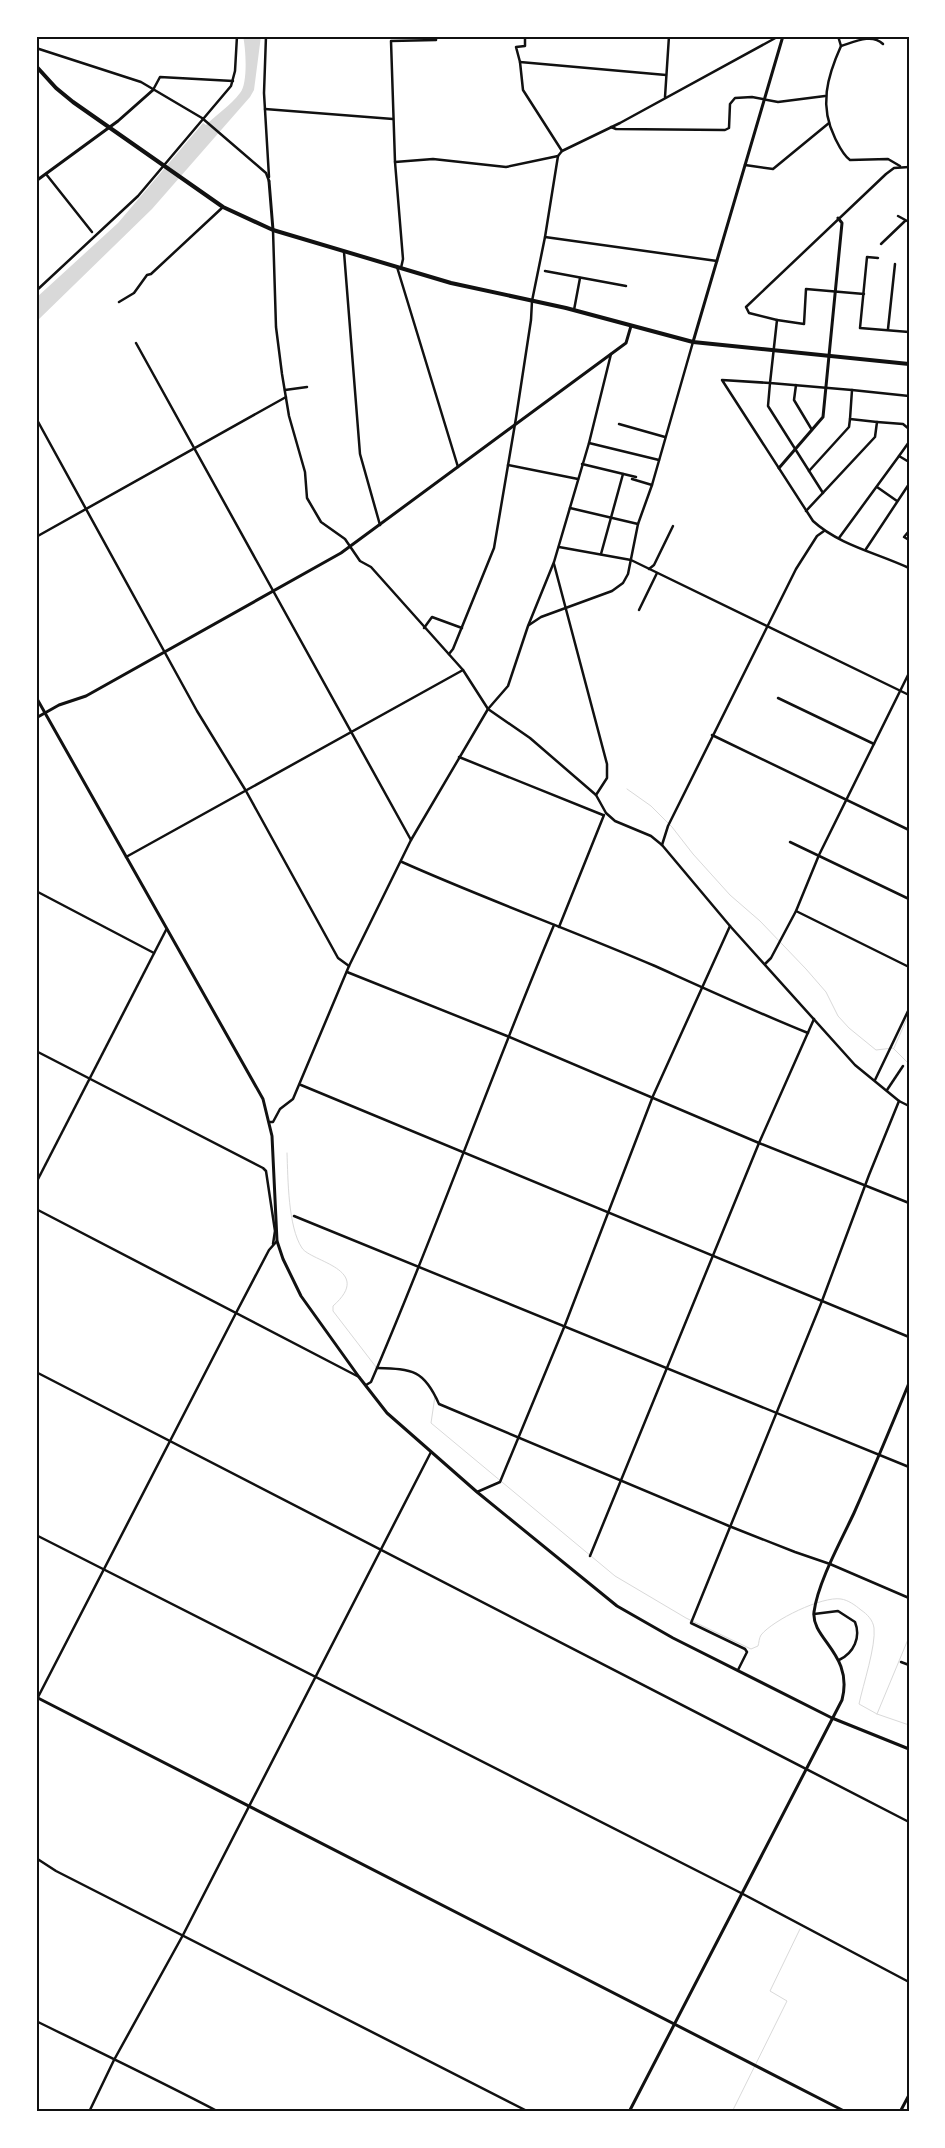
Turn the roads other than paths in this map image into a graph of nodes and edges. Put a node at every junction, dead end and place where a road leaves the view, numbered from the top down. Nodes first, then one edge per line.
1 (237, 36) edge
2 (266, 36) edge
3 (391, 36) edge
4 (436, 36) edge
5 (525, 36) edge
6 (669, 36) edge
7 (779, 36) edge
8 (783, 36) edge
9 (838, 36) edge
10 (392, 41) junction
11 (883, 44) dead end
12 (841, 46) junction
13 (36, 48) edge
14 (520, 62) junction
15 (36, 66) edge
16 (666, 75) junction
17 (233, 81) junction
18 (153, 90) junction
19 (825, 96) junction
20 (665, 98) junction
21 (765, 99) junction
22 (265, 108) junction
23 (202, 118) junction
24 (394, 119) junction
25 (828, 122) junction
26 (110, 127) junction
27 (611, 127) junction
28 (562, 151) junction
29 (558, 156) junction
30 (395, 162) junction
31 (163, 165) junction
32 (746, 165) junction
33 (900, 166) junction
34 (909, 167) edge
35 (46, 174) junction
36 (37, 180) edge
37 (270, 180) junction
38 (223, 207) junction
39 (898, 216) dead end
40 (838, 218) junction
41 (905, 221) junction
42 (909, 222) edge
43 (273, 230) junction
44 (92, 232) dead end
45 (546, 237) junction
46 (881, 244) dead end
47 (344, 251) junction
48 (878, 258) dead end
49 (718, 261) junction
50 (895, 264) dead end
51 (399, 267) junction
52 (545, 272) dead end
53 (580, 278) junction
54 (626, 286) dead end
55 (36, 291) edge
56 (835, 291) junction
57 (864, 294) junction
58 (532, 301) junction
59 (119, 302) dead end
60 (574, 310) junction
61 (777, 320) junction
62 (631, 326) junction
63 (888, 330) junction
64 (909, 332) edge
65 (693, 342) junction
66 (136, 343) dead end
67 (773, 351) junction
68 (611, 354) junction
69 (830, 356) junction
70 (909, 364) edge
71 (770, 383) junction
72 (796, 385) junction
73 (307, 386) dead end
74 (826, 388) junction
75 (285, 390) junction
76 (852, 390) junction
77 (909, 396) edge
78 (286, 397) junction
79 (36, 418) edge
80 (850, 419) junction
81 (877, 422) junction
82 (515, 424) junction
83 (619, 424) dead end
84 (909, 429) edge
85 (812, 430) junction
86 (666, 437) junction
87 (909, 442) edge
88 (589, 443) junction
89 (194, 449) junction
90 (794, 449) junction
91 (900, 456) junction
92 (659, 460) junction
93 (909, 462) edge
94 (582, 464) junction
95 (508, 465) junction
96 (458, 467) junction
97 (779, 468) junction
98 (809, 471) junction
99 (623, 474) junction
100 (578, 479) junction
101 (909, 484) edge
102 (652, 485) junction
103 (877, 487) junction
104 (823, 493) junction
105 (897, 501) junction
106 (570, 508) junction
107 (86, 509) junction
108 (806, 511) junction
109 (610, 518) junction
110 (638, 524) junction
111 (380, 525) junction
112 (673, 526) dead end
113 (824, 531) junction
114 (909, 531) edge
115 (36, 537) edge
116 (839, 538) junction
117 (909, 540) edge
118 (350, 546) junction
119 (559, 547) junction
120 (866, 549) junction
121 (601, 555) junction
122 (630, 560) junction
123 (554, 562) junction
124 (909, 568) edge
125 (649, 569) junction
126 (657, 573) junction
127 (273, 592) junction
128 (566, 607) junction
129 (639, 610) dead end
130 (528, 626) junction
131 (765, 627) junction
132 (424, 628) junction
133 (462, 628) junction
134 (165, 652) junction
135 (448, 654) junction
136 (463, 670) junction
137 (909, 673) edge
138 (900, 691) junction
139 (909, 695) edge
140 (36, 697) edge
141 (778, 698) dead end
142 (488, 708) junction
143 (46, 714) junction
144 (36, 718) edge
145 (350, 733) junction
146 (712, 735) junction
147 (874, 744) junction
148 (459, 757) junction
149 (246, 791) junction
150 (596, 795) junction
151 (847, 799) junction
152 (605, 814) junction
153 (909, 830) edge
154 (411, 840) junction
155 (790, 842) dead end
156 (662, 845) junction
157 (820, 855) junction
158 (126, 857) junction
159 (401, 862) junction
160 (36, 891) edge
161 (909, 899) edge
162 (796, 911) junction
163 (554, 925) junction
164 (730, 926) junction
165 (559, 927) junction
166 (166, 930) junction
167 (154, 953) junction
168 (765, 964) junction
169 (349, 966) junction
170 (909, 967) edge
171 (347, 972) junction
172 (702, 988) junction
173 (909, 1009) edge
174 (814, 1019) junction
175 (808, 1033) junction
176 (507, 1036) junction
177 (36, 1050) edge
178 (903, 1066) dead end
179 (90, 1078) junction
180 (875, 1080) junction
181 (300, 1085) junction
182 (887, 1090) junction
183 (652, 1096) junction
184 (899, 1101) junction
185 (909, 1106) edge
186 (270, 1122) junction
187 (759, 1143) junction
188 (464, 1154) junction
189 (36, 1183) edge
190 (865, 1184) junction
191 (909, 1203) edge
192 (36, 1209) edge
193 (609, 1214) junction
194 (294, 1216) dead end
195 (277, 1241) junction
196 (273, 1244) junction
197 (713, 1257) junction
198 (418, 1267) junction
199 (822, 1301) junction
200 (236, 1313) junction
201 (565, 1325) junction
202 (909, 1337) edge
203 (377, 1368) junction
204 (669, 1368) junction
205 (36, 1372) edge
206 (358, 1377) junction
207 (909, 1383) edge
208 (366, 1385) junction
209 (775, 1413) junction
210 (519, 1437) junction
211 (170, 1442) junction
212 (431, 1451) junction
213 (880, 1456) junction
214 (909, 1468) edge
215 (622, 1481) junction
216 (477, 1492) junction
217 (729, 1526) junction
218 (36, 1535) edge
219 (380, 1551) junction
220 (590, 1556) dead end
221 (830, 1564) junction
222 (104, 1570) junction
223 (909, 1598) edge
224 (815, 1610) junction
225 (839, 1660) junction
226 (901, 1662) dead end
227 (909, 1665) edge
228 (738, 1670) junction
229 (314, 1678) junction
230 (37, 1698) edge
231 (832, 1718) junction
232 (909, 1749) edge
233 (804, 1770) junction
234 (248, 1805) junction
235 (909, 1822) edge
236 (36, 1858) edge
237 (741, 1894) junction
238 (183, 1934) junction
239 (909, 1982) edge
240 (36, 2021) edge
241 (674, 2024) junction
242 (114, 2060) junction
243 (909, 2095) edge
244 (89, 2112) edge
245 (218, 2112) edge
246 (528, 2112) edge
247 (629, 2112) edge
248 (846, 2112) edge
249 (900, 2112) edge

1 - 17 street
2 - 22 street
3 - 10 street
4 - 10 street
5 - 14 street
6 - 16 street
7 - 20 street
8 - 21 main road
9 - 12 street
10 - 24 street
11 - 12 street
12 - 19 street
13 - 18 street
14 - 16 street
14 - 28 street
15 - 26 main road
16 - 20 street
17 - 18 street
17 - 23 street
18 - 23 street
18 - 26 main road
19 - 21 street
19 - 25 street
20 - 27 street
21 - 27 street
21 - 32 main road
22 - 24 street
22 - 37 street
23 - 31 street
23 - 37 street
24 - 30 street
25 - 32 street
25 - 33 street
26 - 31 main road
26 - 35 main road
27 - 28 street
28 - 29 street
29 - 30 street
29 - 45 street
30 - 51 street
31 - 38 main road
31 - 55 street
32 - 49 main road
33 - 34 street
33 - 40 street
35 - 36 main road
35 - 44 street
37 - 43 main road
38 - 43 main road
38 - 59 street
39 - 41 street
40 - 56 main road
40 - 61 street
41 - 42 street
41 - 46 street
43 - 47 main road
43 - 75 street
45 - 49 street
45 - 58 street
47 - 51 main road
47 - 111 street
48 - 57 street
49 - 65 main road
50 - 63 street
51 - 58 main road
51 - 96 street
52 - 53 street
53 - 54 street
53 - 60 street
56 - 57 street
56 - 61 street
56 - 69 main road
57 - 63 street
58 - 60 main road
58 - 82 street
60 - 62 main road
61 - 67 street
62 - 65 main road
62 - 68 main road
63 - 64 street
65 - 67 main road
65 - 86 street
66 - 89 street
67 - 69 main road
67 - 71 street
68 - 82 main road
68 - 88 street
69 - 70 main road
69 - 74 main road
71 - 72 street
71 - 90 street
71 - 97 street
72 - 74 street
72 - 85 street
73 - 75 street
74 - 76 street
74 - 85 main road
75 - 78 street
76 - 77 street
76 - 80 street
78 - 89 street
78 - 118 street
79 - 107 street
80 - 81 street
80 - 98 street
81 - 84 street
81 - 104 street
82 - 95 street
82 - 96 main road
83 - 86 street
85 - 90 main road
86 - 92 street
87 - 91 street
88 - 92 street
88 - 94 street
89 - 107 street
89 - 127 street
90 - 97 main road
90 - 98 street
91 - 93 street
91 - 103 street
92 - 102 street
94 - 99 street
94 - 100 street
95 - 100 street
95 - 133 street
96 - 111 main road
97 - 108 street
98 - 104 street
99 - 102 street
99 - 109 street
100 - 106 street
101 - 105 street
102 - 110 street
103 - 105 street
103 - 116 street
104 - 108 street
105 - 120 street
106 - 109 street
106 - 119 street
107 - 115 street
107 - 134 street
108 - 113 street
109 - 110 street
109 - 121 street
110 - 122 street
111 - 118 main road
112 - 125 street
113 - 116 street
113 - 131 street
114 - 117 street
116 - 120 street
118 - 127 main road
118 - 132 street
119 - 121 street
119 - 123 street
120 - 124 street
121 - 122 street
122 - 125 street
122 - 128 street
123 - 128 street
123 - 130 street
125 - 126 street
126 - 129 street
126 - 131 street
127 - 134 main road
127 - 145 street
128 - 130 street
128 - 150 street
130 - 142 street
131 - 138 street
131 - 146 street
132 - 133 street
132 - 135 street
133 - 135 street
134 - 143 main road
134 - 149 street
135 - 136 street
136 - 142 street
136 - 145 street
137 - 138 street
138 - 139 street
138 - 147 street
140 - 143 main road
141 - 147 street
142 - 148 street
142 - 150 street
143 - 144 main road
143 - 158 main road
145 - 149 street
145 - 154 street
146 - 151 street
146 - 156 street
147 - 151 street
148 - 152 street
148 - 154 street
149 - 158 street
149 - 169 street
150 - 152 street
151 - 153 street
151 - 157 street
152 - 156 street
152 - 165 street
154 - 159 street
155 - 157 street
156 - 164 street
157 - 161 street
157 - 162 street
158 - 166 main road
159 - 163 street
159 - 169 street
160 - 167 street
162 - 168 street
162 - 170 street
163 - 165 street
163 - 176 street
164 - 168 street
164 - 172 street
165 - 172 street
166 - 167 street
166 - 186 main road
167 - 179 street
168 - 174 street
169 - 171 street
171 - 176 street
171 - 181 street
172 - 175 street
172 - 183 street
173 - 180 street
174 - 175 street
174 - 180 street
175 - 187 street
176 - 183 street
176 - 188 street
177 - 179 street
178 - 182 street
179 - 189 street
179 - 196 street
180 - 182 street
181 - 186 street
181 - 188 street
182 - 184 street
183 - 187 street
183 - 193 street
184 - 185 street
184 - 190 street
186 - 195 main road
187 - 190 street
187 - 197 street
188 - 193 street
188 - 198 street
190 - 191 street
190 - 199 street
192 - 200 street
193 - 197 street
193 - 201 street
194 - 198 street
195 - 196 street
195 - 206 main road
196 - 200 street
197 - 199 street
197 - 204 street
198 - 201 street
198 - 203 street
199 - 202 street
199 - 209 street
200 - 206 street
200 - 211 street
201 - 204 street
201 - 210 street
203 - 208 street
203 - 210 street
204 - 209 street
204 - 215 street
205 - 211 street
206 - 208 main road
207 - 213 main road
208 - 212 main road
209 - 213 street
209 - 217 street
210 - 215 street
210 - 216 street
211 - 219 street
211 - 222 street
212 - 216 main road
212 - 219 street
213 - 214 street
213 - 221 main road
215 - 217 street
215 - 220 street
216 - 228 main road
217 - 221 street
217 - 228 street
218 - 222 street
219 - 229 street
219 - 233 street
221 - 223 street
221 - 224 main road
222 - 229 street
222 - 230 street
224 - 225 main road
224 - 225 street
225 - 231 main road
226 - 227 street
228 - 231 main road
229 - 234 street
229 - 237 street
230 - 234 main road
231 - 232 main road
231 - 233 main road
233 - 235 street
233 - 237 main road
234 - 238 street
234 - 241 main road
236 - 238 street
237 - 239 street
237 - 241 main road
238 - 242 street
238 - 246 street
240 - 242 street
241 - 247 main road
241 - 248 main road
242 - 244 street
242 - 245 street
243 - 249 main road

